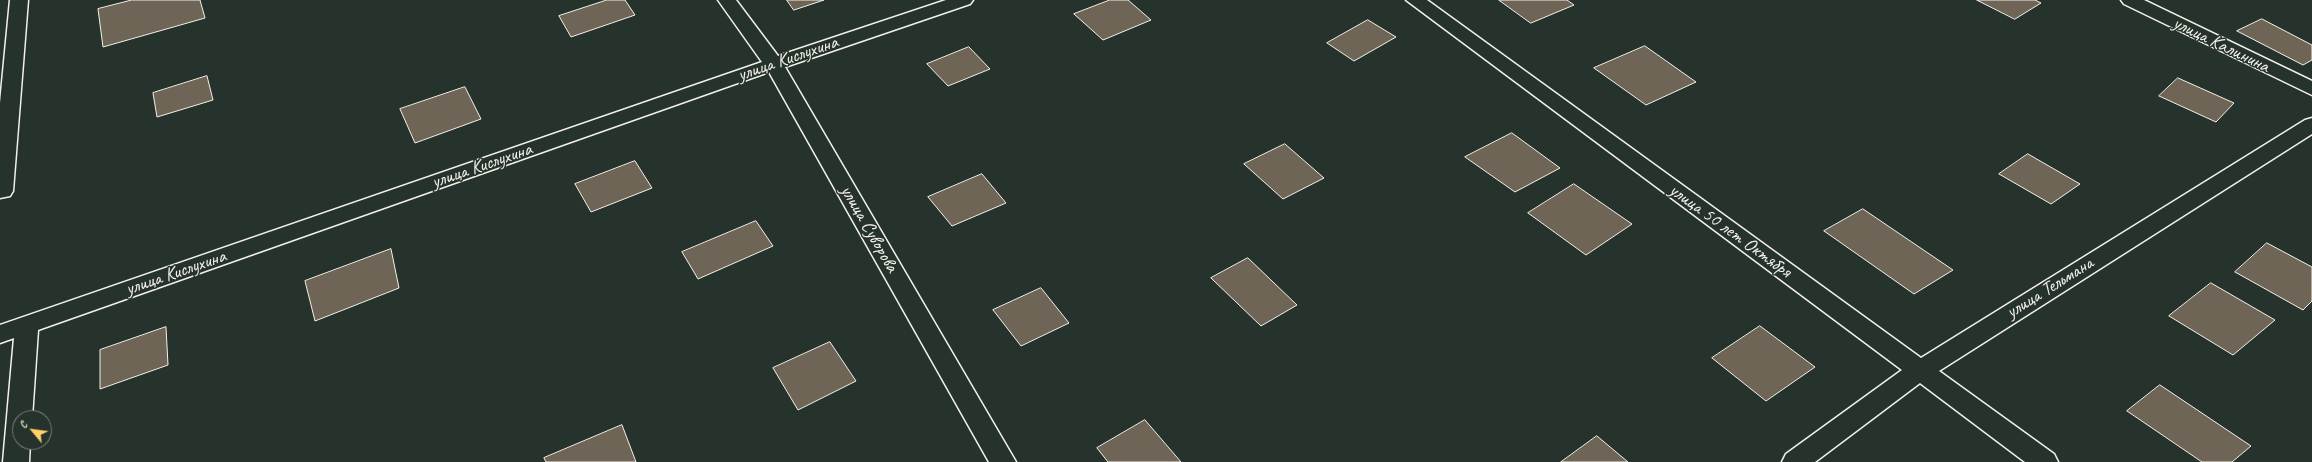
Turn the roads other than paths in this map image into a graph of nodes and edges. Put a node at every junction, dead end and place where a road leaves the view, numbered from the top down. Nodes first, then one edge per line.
1 (19, 0) edge
2 (727, 0) edge
3 (964, 0) edge
4 (1415, 0) edge
5 (2130, 0) edge
6 (774, 64) junction
7 (2312, 89) edge
8 (2312, 125) edge
9 (2, 191) dead end
10 (27, 325) junction
11 (0, 334) edge
12 (1920, 370) junction
13 (16, 462) edge
14 (1003, 462) edge
15 (1796, 462) edge
16 (2045, 462) edge

1 - 9 street
2 - 6 street, улица Суворова
3 - 6 street, улица Кислухина
4 - 12 street, улица 50 лет Октября
5 - 7 street, улица Калинина
6 - 10 street, улица Кислухина
6 - 14 street, улица Суворова
8 - 12 street, улица Тельмана
10 - 11 street, улица Кислухина
10 - 13 street
12 - 15 street, улица Тельмана
12 - 16 street, улица 50 лет Октября

